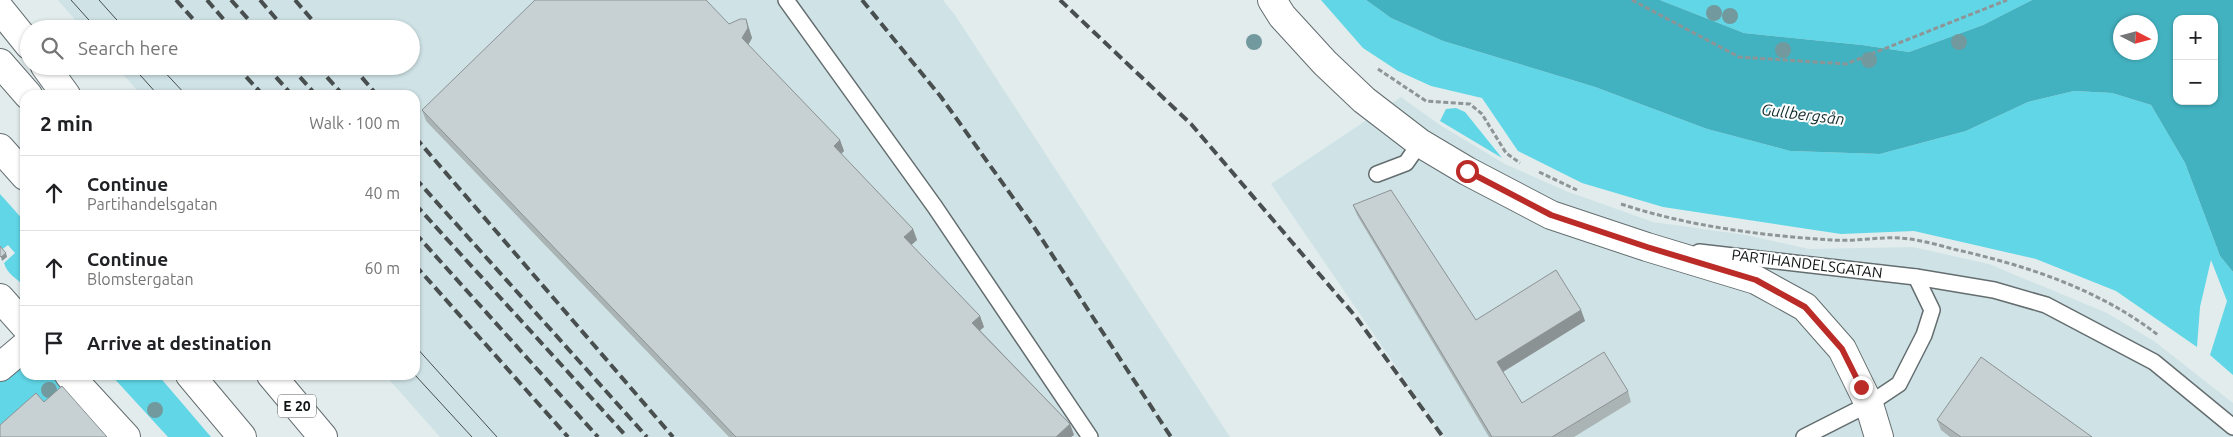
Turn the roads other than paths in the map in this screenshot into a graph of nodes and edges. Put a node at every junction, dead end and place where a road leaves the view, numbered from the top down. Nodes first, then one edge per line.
1 (786, 0) edge
2 (1272, 0) edge
3 (0, 9) edge
4 (20, 34) edge
5 (0, 63) edge
6 (52, 75) edge
7 (24, 90) edge
8 (62, 90) edge
9 (1420, 143) junction
10 (0, 148) edge
11 (20, 170) edge
12 (1377, 174) dead end
13 (1647, 247) junction
14 (1916, 277) junction
15 (0, 298) edge
16 (20, 320) edge
17 (20, 350) edge
18 (0, 367) edge
19 (74, 380) edge
20 (194, 380) edge
21 (275, 380) edge
22 (1869, 404) junction
23 (2233, 428) edge
24 (126, 437) edge
25 (242, 437) edge
26 (323, 437) edge
27 (1090, 437) edge
28 (1804, 437) edge
29 (1879, 437) edge
30 (2226, 437) edge

1 - 27 lane
2 - 9 main road, PARTIHANDELSGATAN
3 - 4 main road
5 - 7 main road
6 - 8 main road
9 - 12 lane
9 - 13 main road, PARTIHANDELSGATAN
10 - 11 main road
13 - 14 lane, PARTIHANDELSGATAN
13 - 22 main road
14 - 22 lane
14 - 23 lane, PARTIHANDELSGATAN
15 - 16 main road
17 - 18 main road
19 - 24 main road
20 - 25 main road
21 - 26 main road, E 20
22 - 28 lane
22 - 29 main road
23 - 30 lane

